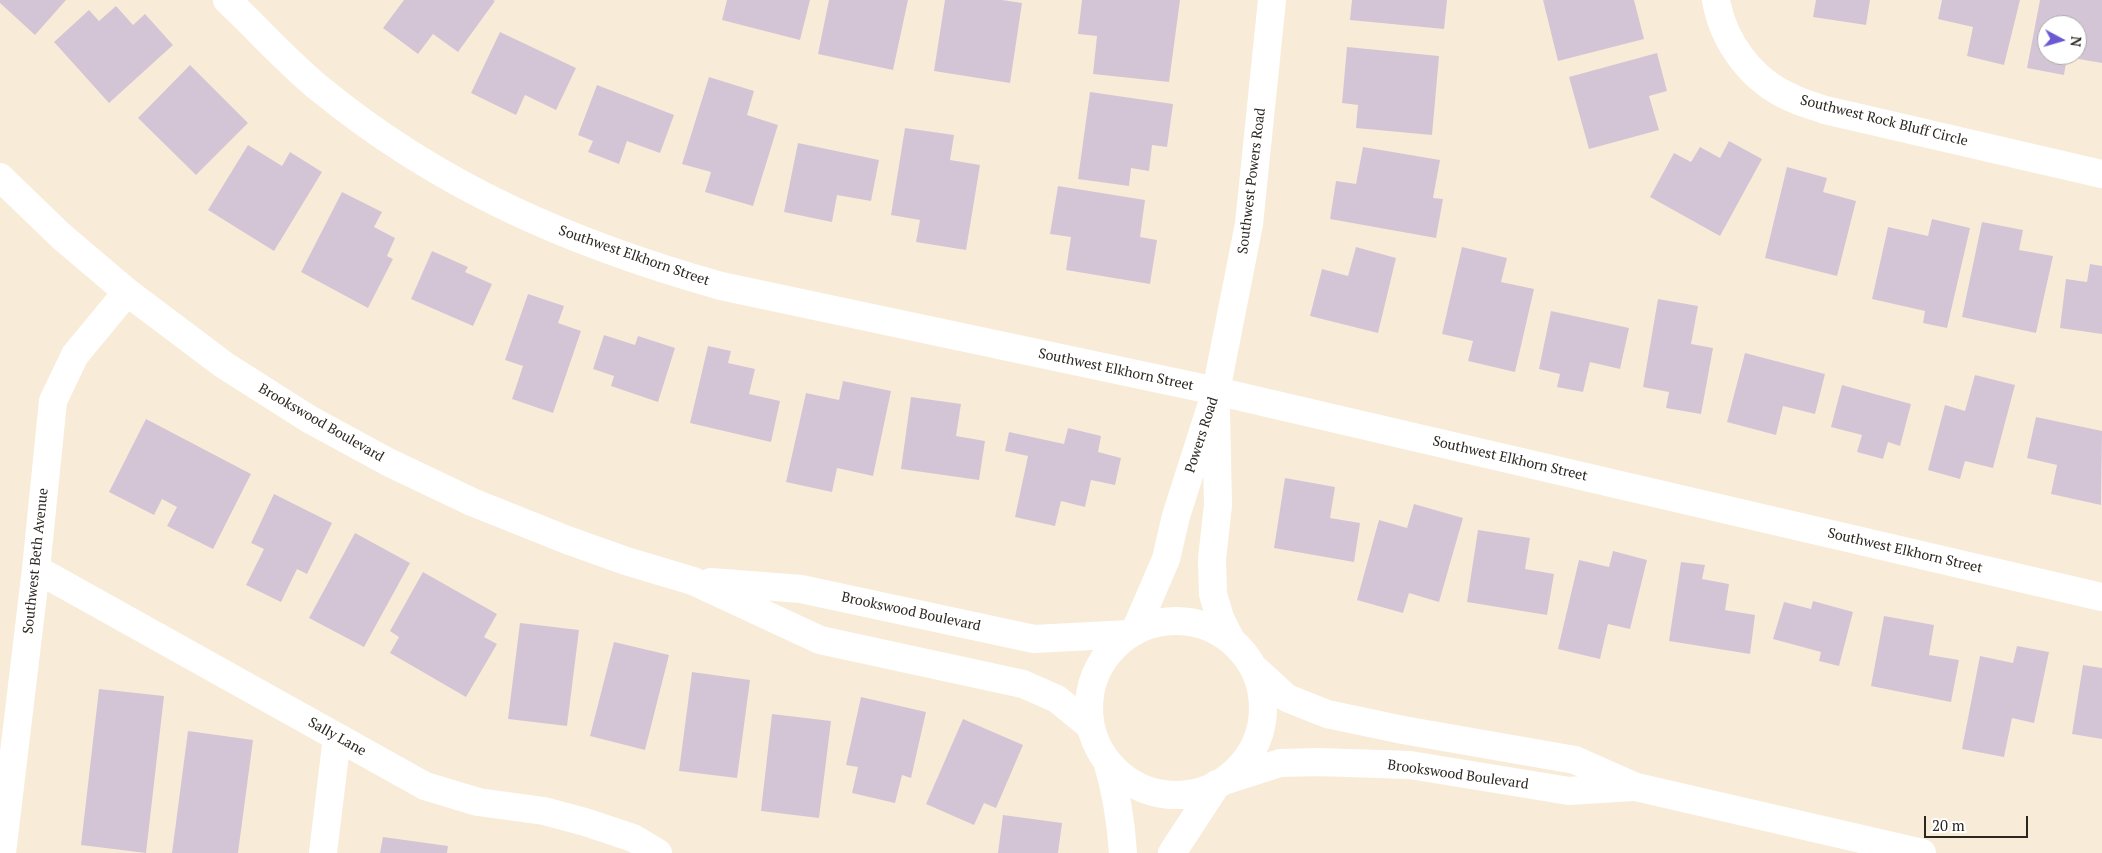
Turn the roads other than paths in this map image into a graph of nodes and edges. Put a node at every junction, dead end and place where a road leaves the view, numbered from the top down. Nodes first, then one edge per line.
1 (227, 0) edge
2 (1272, 0) edge
3 (1716, 0) edge
4 (2102, 174) edge
5 (0, 177) edge
6 (127, 292) junction
7 (1216, 391) junction
8 (36, 569) junction
9 (693, 581) junction
10 (2102, 597) edge
11 (1132, 632) junction
12 (1230, 640) junction
13 (1253, 667) junction
14 (1090, 726) junction
15 (337, 737) junction
16 (1107, 761) junction
17 (1220, 782) junction
18 (1636, 787) junction
19 (2, 853) edge
20 (323, 853) edge
21 (658, 853) edge
22 (1123, 853) edge
23 (1172, 853) edge
24 (1922, 853) edge

1 - 7 street, Southwest Elkhorn Street
2 - 7 street, Southwest Powers Road
3 - 4 street, Southwest Rock Bluff Circle
5 - 6 street, Brookswood Boulevard
6 - 8 street, Southwest Beth Avenue
6 - 9 street, Brookswood Boulevard
7 - 10 street, Southwest Elkhorn Street
7 - 11 street, Powers Road
7 - 12 street, Powers Road
8 - 15 street, Sally Lane
8 - 19 street, Southwest Beth Avenue
9 - 11 street, Brookswood Boulevard
9 - 14 street, Brookswood Boulevard
11 - 12 street
11 - 14 street
12 - 13 street
13 - 17 street
13 - 18 street, Brookswood Boulevard
14 - 16 street
15 - 20 street
15 - 21 street, Sally Lane
16 - 17 street
16 - 22 street
17 - 18 street, Brookswood Boulevard
17 - 23 street
18 - 24 street, Brookswood Boulevard

